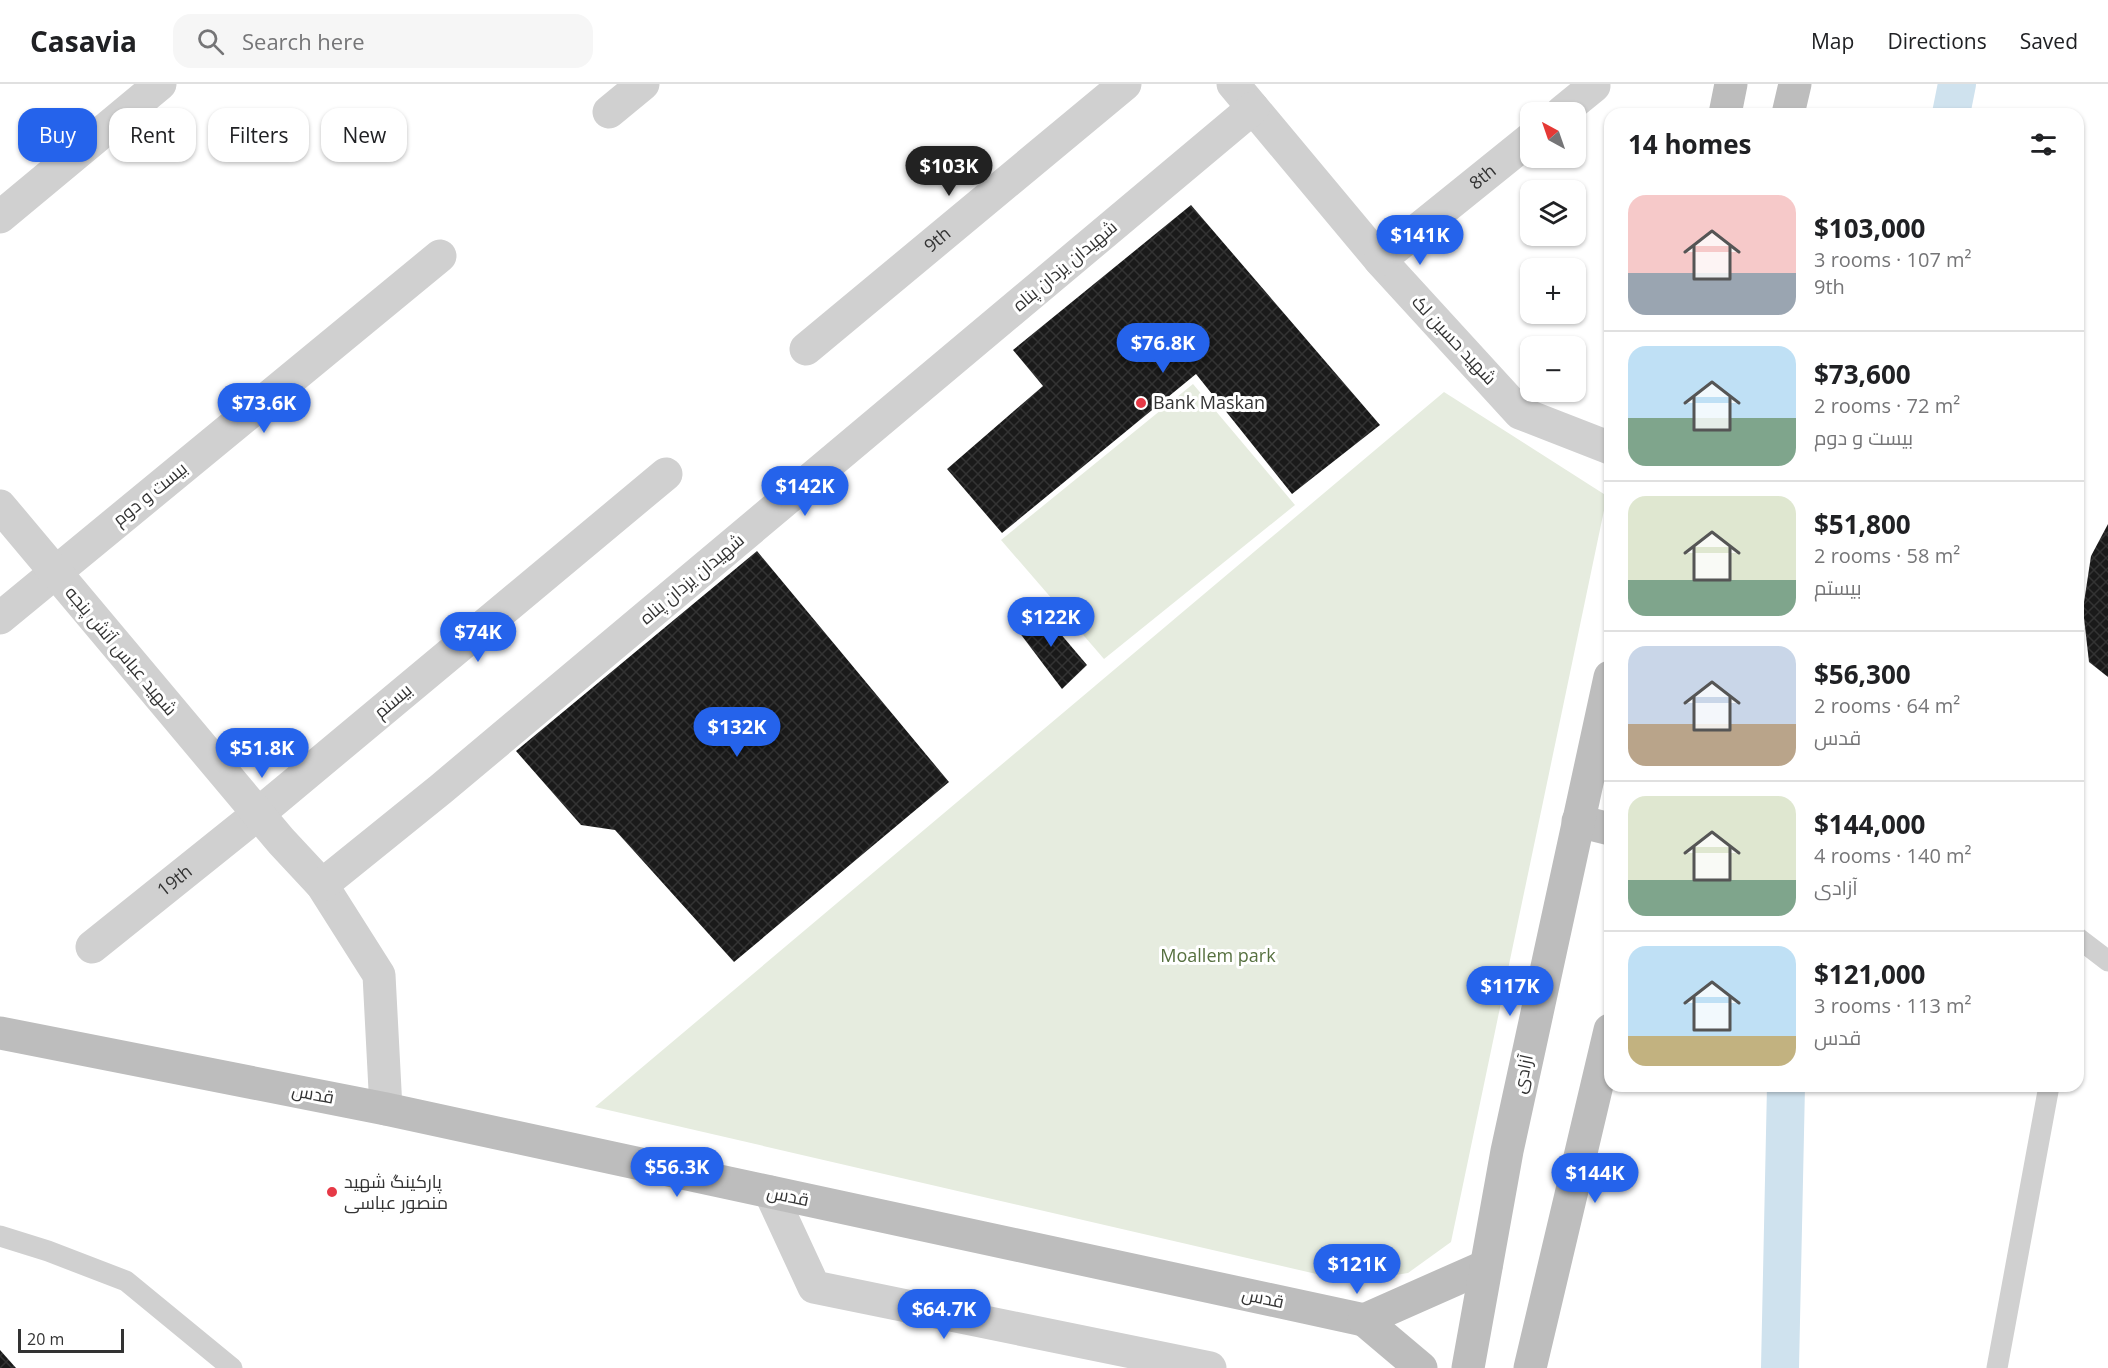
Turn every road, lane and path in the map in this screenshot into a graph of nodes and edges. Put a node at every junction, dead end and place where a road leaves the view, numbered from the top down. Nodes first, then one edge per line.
1 (160, 84) edge
2 (643, 84) edge
3 (1125, 84) edge
4 (1731, 84) edge
5 (1795, 84) edge
6 (1594, 86) dead end
7 (1243, 96) edge
8 (1574, 102) edge
9 (1726, 108) edge
10 (1789, 108) edge
11 (609, 112) dead end
12 (1520, 147) edge
13 (0, 217) edge
14 (440, 256) dead end
15 (1380, 260) junction
16 (806, 349) dead end
17 (1604, 446) edge
18 (666, 474) dead end
19 (0, 506) edge
20 (56, 572) junction
21 (0, 618) edge
22 (1604, 704) edge
23 (258, 814) junction
24 (1578, 821) junction
25 (1604, 828) edge
26 (322, 885) junction
27 (2084, 943) edge
28 (92, 947) dead end
29 (2108, 962) edge
30 (0, 1033) edge
31 (1604, 1055) edge
32 (2048, 1092) edge
33 (386, 1109) junction
34 (770, 1192) junction
35 (0, 1236) edge
36 (1486, 1266) junction
37 (1364, 1320) junction
38 (218, 1364) edge
39 (1210, 1368) edge
40 (1422, 1368) edge
41 (1468, 1368) edge
42 (1530, 1368) edge
43 (1997, 1368) edge

1 - 13 street
2 - 11 street
3 - 16 street, 9th
4 - 9 main road
5 - 10 main road
6 - 8 street
7 - 15 street, شهید حسین لک
7 - 26 street, شهیدان یزدان پناه
12 - 15 street, 8th
14 - 20 street, بیست و دوم
15 - 17 street, شهید حسین لک
18 - 23 street, بیستم
19 - 20 street, شهید عباس آتش پنجه
20 - 21 street, بیست و دوم
20 - 23 street, شهید عباس آتش پنجه
22 - 24 main road, آزادی
23 - 26 street, شهید عباس آتش پنجه
23 - 28 street, 19th
24 - 25 main road
24 - 36 main road, آزادی
26 - 33 street, شهید عباس آتش پنجه
27 - 29 lane
30 - 33 main road, قدس
31 - 42 main road
32 - 43 lane
33 - 34 main road, قدس
34 - 37 main road, قدس
34 - 39 street
35 - 38 lane
36 - 37 main road
36 - 41 main road, آزادی
37 - 40 main road

